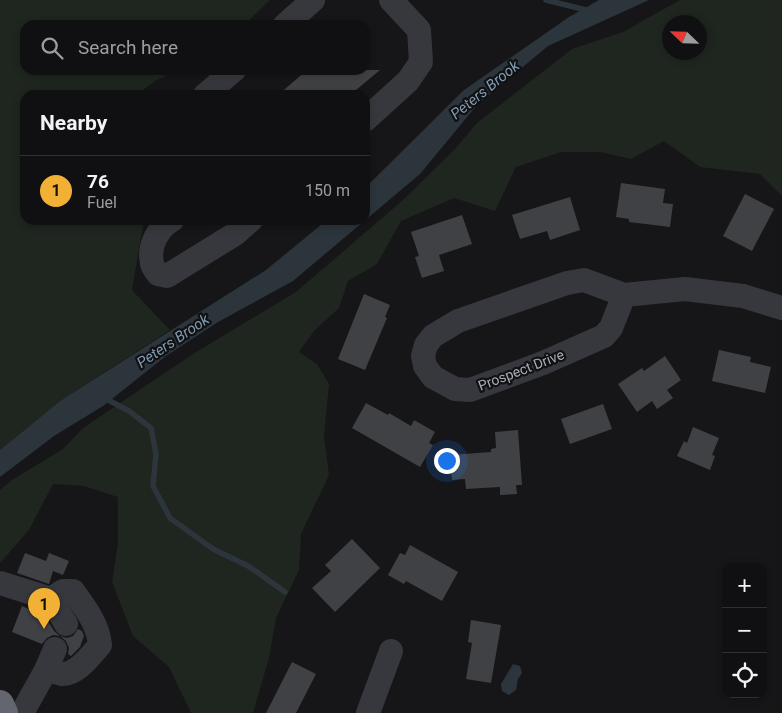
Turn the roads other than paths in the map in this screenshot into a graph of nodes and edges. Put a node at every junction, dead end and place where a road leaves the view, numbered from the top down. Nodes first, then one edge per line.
1 (313, 0) edge
2 (391, 0) edge
3 (290, 20) edge
4 (228, 75) edge
5 (212, 90) edge
6 (370, 115) edge
7 (164, 225) edge
8 (245, 225) edge
9 (624, 295) junction
10 (782, 308) edge
11 (0, 583) edge
12 (51, 599) junction
13 (66, 624) dead end
14 (390, 651) dead end
15 (0, 704) edge
16 (4, 713) edge
17 (22, 713) edge
18 (368, 713) edge

1 - 3 street
2 - 6 street
4 - 5 street
7 - 8 street
9 - 9 street, Prospect Drive
9 - 10 street, Prospect Drive
11 - 12 street
12 - 13 street
12 - 17 street
14 - 18 street
15 - 16 highway

